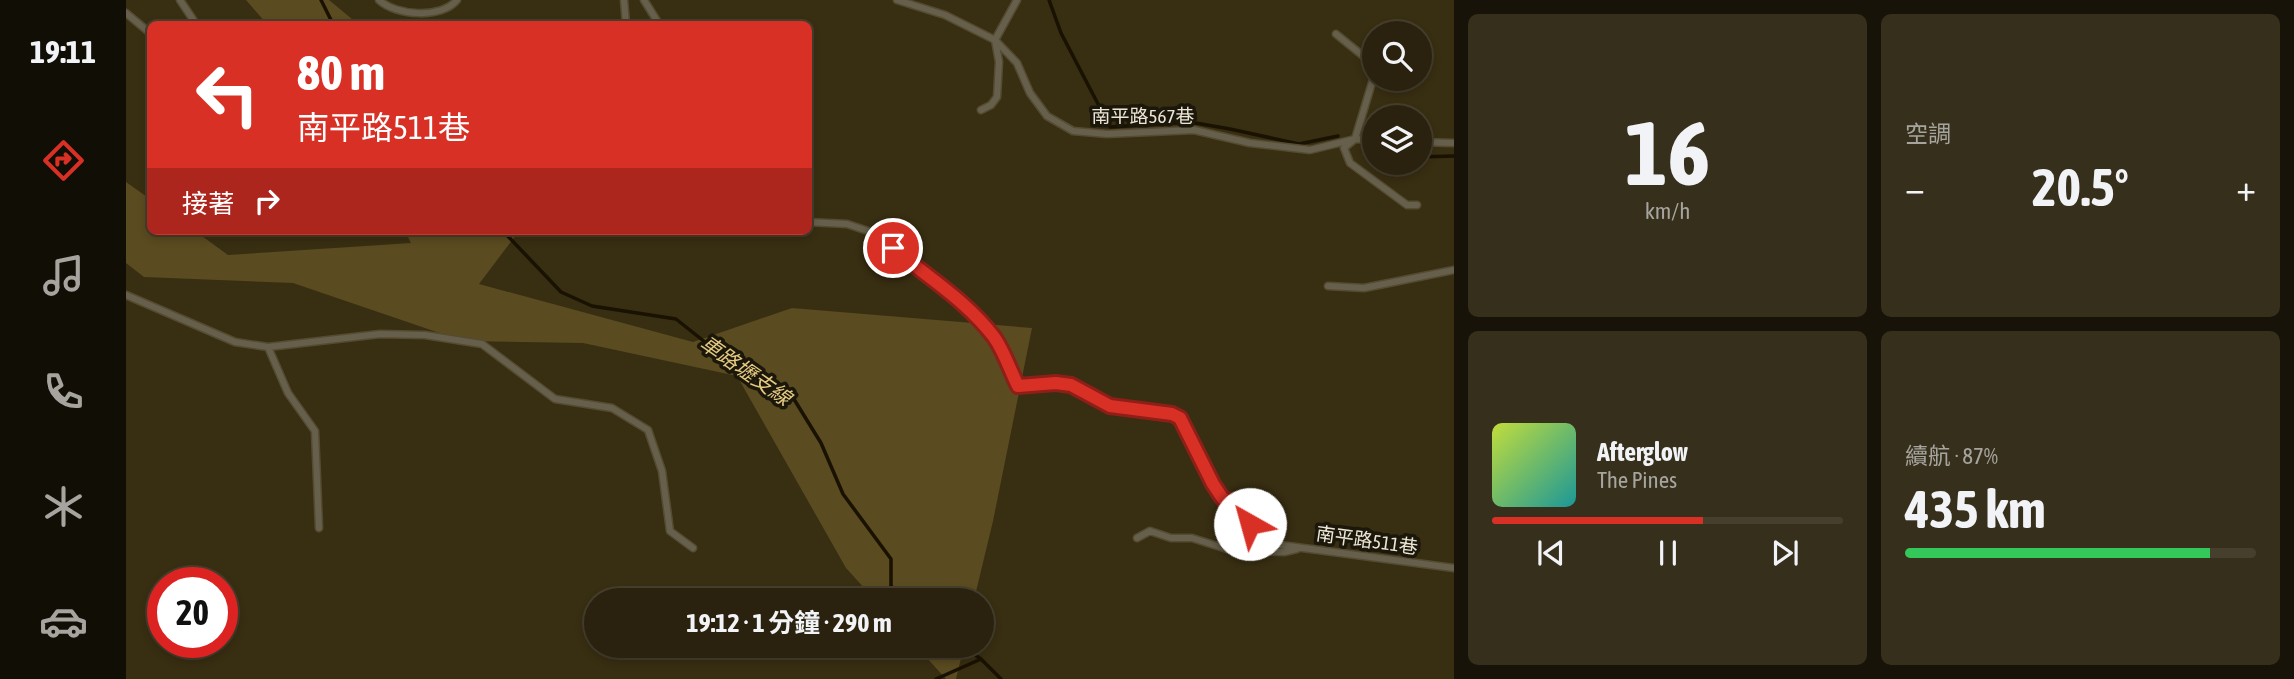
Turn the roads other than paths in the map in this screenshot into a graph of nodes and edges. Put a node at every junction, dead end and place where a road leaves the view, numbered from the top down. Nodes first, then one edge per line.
1 (180, 0) edge
2 (379, 0) edge
3 (457, 0) edge
4 (624, 0) edge
5 (644, 0) edge
6 (897, 0) edge
7 (1017, 0) edge
8 (126, 13) edge
9 (194, 21) edge
10 (626, 21) edge
11 (657, 21) edge
12 (147, 30) edge
13 (1336, 34) dead end
14 (995, 40) junction
15 (1362, 55) edge
16 (1369, 91) edge
17 (981, 110) dead end
18 (1355, 139) junction
19 (1362, 139) edge
20 (1432, 142) edge
21 (1454, 143) edge
22 (1417, 205) dead end
23 (812, 222) edge
24 (1454, 270) edge
25 (1328, 286) dead end
26 (126, 295) edge
27 (268, 347) junction
28 (319, 528) dead end
29 (1138, 538) dead end
30 (693, 548) dead end
31 (1306, 548) junction
32 (1454, 568) edge

1 - 9 lane
2 - 3 lane
4 - 10 lane
5 - 11 lane
6 - 14 lane, 南平路567巷
7 - 14 lane
8 - 12 lane
13 - 15 lane
14 - 17 lane
14 - 18 lane, 南平路567巷
16 - 18 lane
18 - 19 lane, 南平路567巷
18 - 22 lane
20 - 21 lane
23 - 31 lane, 南平路511巷
24 - 25 lane
26 - 27 lane
27 - 28 lane
27 - 30 lane
29 - 31 lane
31 - 32 lane, 南平路511巷

